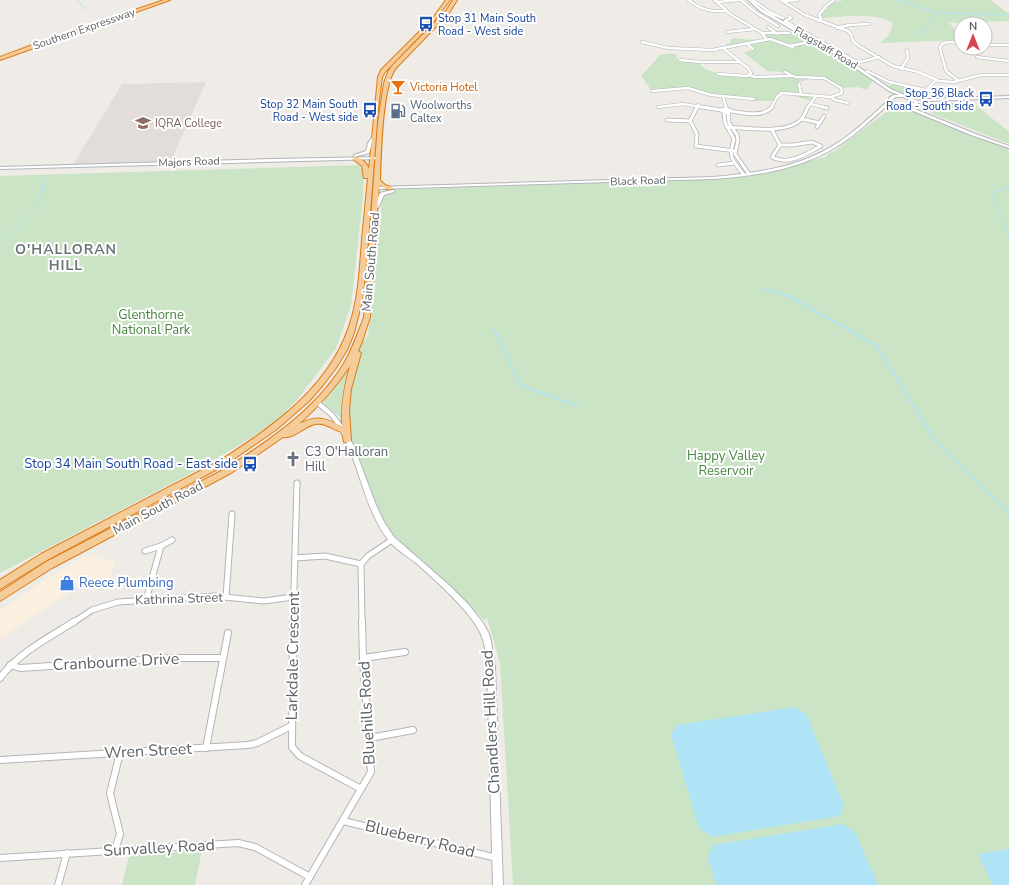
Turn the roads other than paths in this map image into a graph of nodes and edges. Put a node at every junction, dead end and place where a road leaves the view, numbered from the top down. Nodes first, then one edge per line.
1 (159, 0) edge
2 (168, 0) edge
3 (448, 0) edge
4 (455, 0) edge
5 (689, 0) edge
6 (740, 0) edge
7 (745, 0) edge
8 (749, 0) edge
9 (753, 0) edge
10 (798, 0) edge
11 (834, 0) edge
12 (716, 1) edge
13 (782, 1) edge
14 (441, 11) junction
15 (727, 11) junction
16 (448, 12) junction
17 (802, 14) junction
18 (789, 16) junction
19 (783, 18) junction
20 (776, 20) junction
21 (818, 21) junction
22 (869, 24) dead end
23 (837, 28) junction
24 (755, 29) junction
25 (727, 32) dead end
26 (789, 33) dead end
27 (762, 34) junction
28 (777, 34) junction
29 (767, 40) junction
30 (642, 42) dead end
31 (814, 42) junction
32 (953, 42) edge
33 (747, 44) junction
34 (993, 45) edge
35 (1009, 45) edge
36 (753, 49) dead end
37 (724, 50) junction
38 (907, 50) dead end
39 (0, 55) edge
40 (879, 57) junction
41 (977, 57) dead end
42 (0, 59) edge
43 (680, 60) dead end
44 (1007, 61) edge
45 (740, 62) junction
46 (1009, 66) edge
47 (901, 69) junction
48 (980, 70) dead end
49 (867, 71) dead end
50 (785, 72) dead end
51 (718, 74) dead end
52 (749, 75) junction
53 (984, 75) junction
54 (1009, 75) edge
55 (791, 76) junction
56 (388, 78) junction
57 (936, 80) junction
58 (959, 81) junction
59 (799, 84) dead end
60 (926, 90) junction
61 (652, 91) dead end
62 (378, 92) junction
63 (801, 94) junction
64 (723, 96) junction
65 (816, 96) junction
66 (905, 96) junction
67 (958, 96) dead end
68 (831, 97) junction
69 (1009, 97) edge
70 (754, 99) dead end
71 (891, 99) junction
72 (965, 99) junction
73 (848, 103) dead end
74 (916, 103) junction
75 (811, 104) junction
76 (698, 105) junction
77 (903, 107) junction
78 (658, 108) dead end
79 (826, 108) dead end
80 (726, 109) junction
81 (881, 109) junction
82 (726, 112) junction
83 (824, 116) dead end
84 (931, 117) junction
85 (802, 119) junction
86 (667, 120) dead end
87 (690, 121) junction
88 (820, 123) junction
89 (727, 127) junction
90 (731, 127) junction
91 (817, 127) dead end
92 (772, 130) junction
93 (374, 137) junction
94 (779, 145) junction
95 (1009, 147) edge
96 (730, 150) junction
97 (734, 151) junction
98 (379, 158) junction
99 (310, 159) junction
100 (356, 159) junction
101 (372, 159) junction
102 (735, 163) junction
103 (718, 164) dead end
104 (0, 168) edge
105 (747, 175) junction
106 (378, 181) junction
107 (369, 186) junction
108 (377, 188) junction
109 (390, 188) junction
110 (412, 188) junction
111 (376, 207) junction
112 (360, 338) junction
113 (310, 394) junction
114 (318, 403) junction
115 (342, 429) junction
116 (348, 440) junction
117 (271, 443) junction
118 (249, 446) junction
119 (297, 483) dead end
120 (232, 514) dead end
121 (172, 540) dead end
122 (392, 540) junction
123 (161, 546) junction
124 (145, 551) dead end
125 (295, 558) junction
126 (361, 564) junction
127 (0, 585) edge
128 (0, 597) edge
129 (226, 597) junction
130 (293, 597) junction
131 (146, 600) junction
132 (228, 633) dead end
133 (405, 652) dead end
134 (223, 658) junction
135 (363, 658) junction
136 (10, 666) junction
137 (0, 678) edge
138 (291, 726) junction
139 (413, 730) dead end
140 (370, 738) junction
141 (206, 748) junction
142 (120, 753) junction
143 (0, 760) edge
144 (361, 789) junction
145 (344, 821) junction
146 (115, 850) junction
147 (67, 853) junction
148 (0, 858) edge
149 (497, 858) junction
150 (310, 877) junction
151 (58, 885) edge
152 (305, 885) edge
153 (498, 885) edge

1 - 39 highway, Southern Expressway
2 - 42 highway, Southern Expressway
3 - 14 highway, Main South Road
4 - 16 highway, Main South Road
5 - 15 street
6 - 12 street
6 - 28 street
7 - 20 main road, Flagstaff Road
8 - 20 main road, Flagstaff Road
9 - 19 street, Flagstaff Road
10 - 13 street
11 - 21 street
12 - 15 street
13 - 17 street
14 - 16 highway
14 - 62 highway, Main South Road
15 - 24 street
16 - 56 highway, Main South Road
17 - 18 street
17 - 21 street
18 - 19 street
18 - 40 street
19 - 20 street
20 - 31 main road, Flagstaff Road
21 - 23 street
22 - 23 street
23 - 40 street
24 - 25 street
24 - 27 street
26 - 28 street
27 - 28 street
27 - 29 street
29 - 31 street
29 - 33 street
30 - 37 street
31 - 66 main road, Flagstaff Road
31 - 71 main road, Flagstaff Road
32 - 58 street
33 - 36 street
33 - 37 street
34 - 35 street
37 - 45 street
38 - 47 street
40 - 47 street
41 - 44 street
43 - 45 street
44 - 46 street
45 - 52 street
47 - 57 street
48 - 53 street
49 - 60 street
50 - 55 street
51 - 52 street
52 - 55 street
53 - 54 street
53 - 58 street
55 - 68 street
56 - 62 highway
56 - 98 highway, Main South Road
57 - 58 street
57 - 60 street
59 - 63 street
60 - 67 street
61 - 64 street
62 - 93 highway, Main South Road
63 - 65 street
63 - 82 street
64 - 70 street
64 - 80 street
65 - 68 street
65 - 75 street
66 - 71 main road
66 - 72 main road
66 - 74 main road, Flagstaff Road
68 - 73 street
69 - 72 main road
71 - 77 main road
71 - 81 main road, Black Road
72 - 74 main road
74 - 77 main road
74 - 84 main road, Flagstaff Road
75 - 79 street
75 - 85 street
76 - 78 street
76 - 82 street
76 - 87 street
77 - 81 main road
77 - 84 main road
80 - 82 street
80 - 82 street
81 - 105 main road, Black Road
82 - 89 street
82 - 90 street
83 - 88 street
84 - 95 main road
85 - 88 street
85 - 92 street
86 - 87 street
87 - 96 street
88 - 91 street
89 - 90 street
89 - 96 street
90 - 92 street
90 - 97 street
92 - 94 street
93 - 99 main road
93 - 101 highway, Main South Road
94 - 94 street
96 - 97 street
96 - 102 street
97 - 105 street
98 - 101 main road, Majors Road
98 - 106 highway, Main South Road
99 - 100 main road, Majors Road
99 - 104 main road, Majors Road
100 - 101 main road, Majors Road
100 - 107 highway
101 - 107 highway, Main South Road
102 - 103 street
102 - 105 street
105 - 110 main road, Black Road
106 - 108 highway, Main South Road
106 - 109 highway
107 - 108 highway
107 - 113 highway, Main South Road
108 - 109 main road, Black Road
108 - 111 highway, Main South Road
109 - 110 main road, Black Road
110 - 111 main road
111 - 112 highway, Main South Road
112 - 114 highway, Main South Road
112 - 116 highway
113 - 114 highway
113 - 118 highway, Main South Road
114 - 115 main road, Chandlers Hill Road
114 - 117 highway, Main South Road
114 - 118 highway
115 - 116 main road, Chandlers Hill Road
115 - 117 highway
116 - 122 main road, Chandlers Hill Road
117 - 128 highway, Main South Road
118 - 127 highway, Main South Road
119 - 125 street, Larkdale Crescent
120 - 129 street
121 - 123 street
122 - 126 street
122 - 149 main road, Chandlers Hill Road
123 - 124 street
123 - 131 street
125 - 126 street
125 - 130 street, Larkdale Crescent
126 - 135 street, Bluehills Road
129 - 130 street, Kathrina Street
129 - 131 street, Kathrina Street
130 - 138 street, Larkdale Crescent
131 - 136 street, Kathrina Street
132 - 134 street
133 - 135 street
134 - 136 street, Cranbourne Drive
134 - 141 street
135 - 140 street, Bluehills Road
136 - 137 street
138 - 141 street, Wren Street
138 - 144 street, Larkdale Crescent
139 - 140 street
140 - 144 street, Bluehills Road
141 - 142 street, Wren Street
142 - 143 street, Wren Street
142 - 146 street
144 - 145 street, Bluehills Road
145 - 149 street, Blueberry Road
145 - 150 street, Bluehills Road
146 - 147 street, Sunvalley Road
146 - 150 street, Sunvalley Road
147 - 148 street, Sunvalley Road
147 - 151 street
149 - 153 main road, Chandlers Hill Road
150 - 152 street, Bluehills Road

